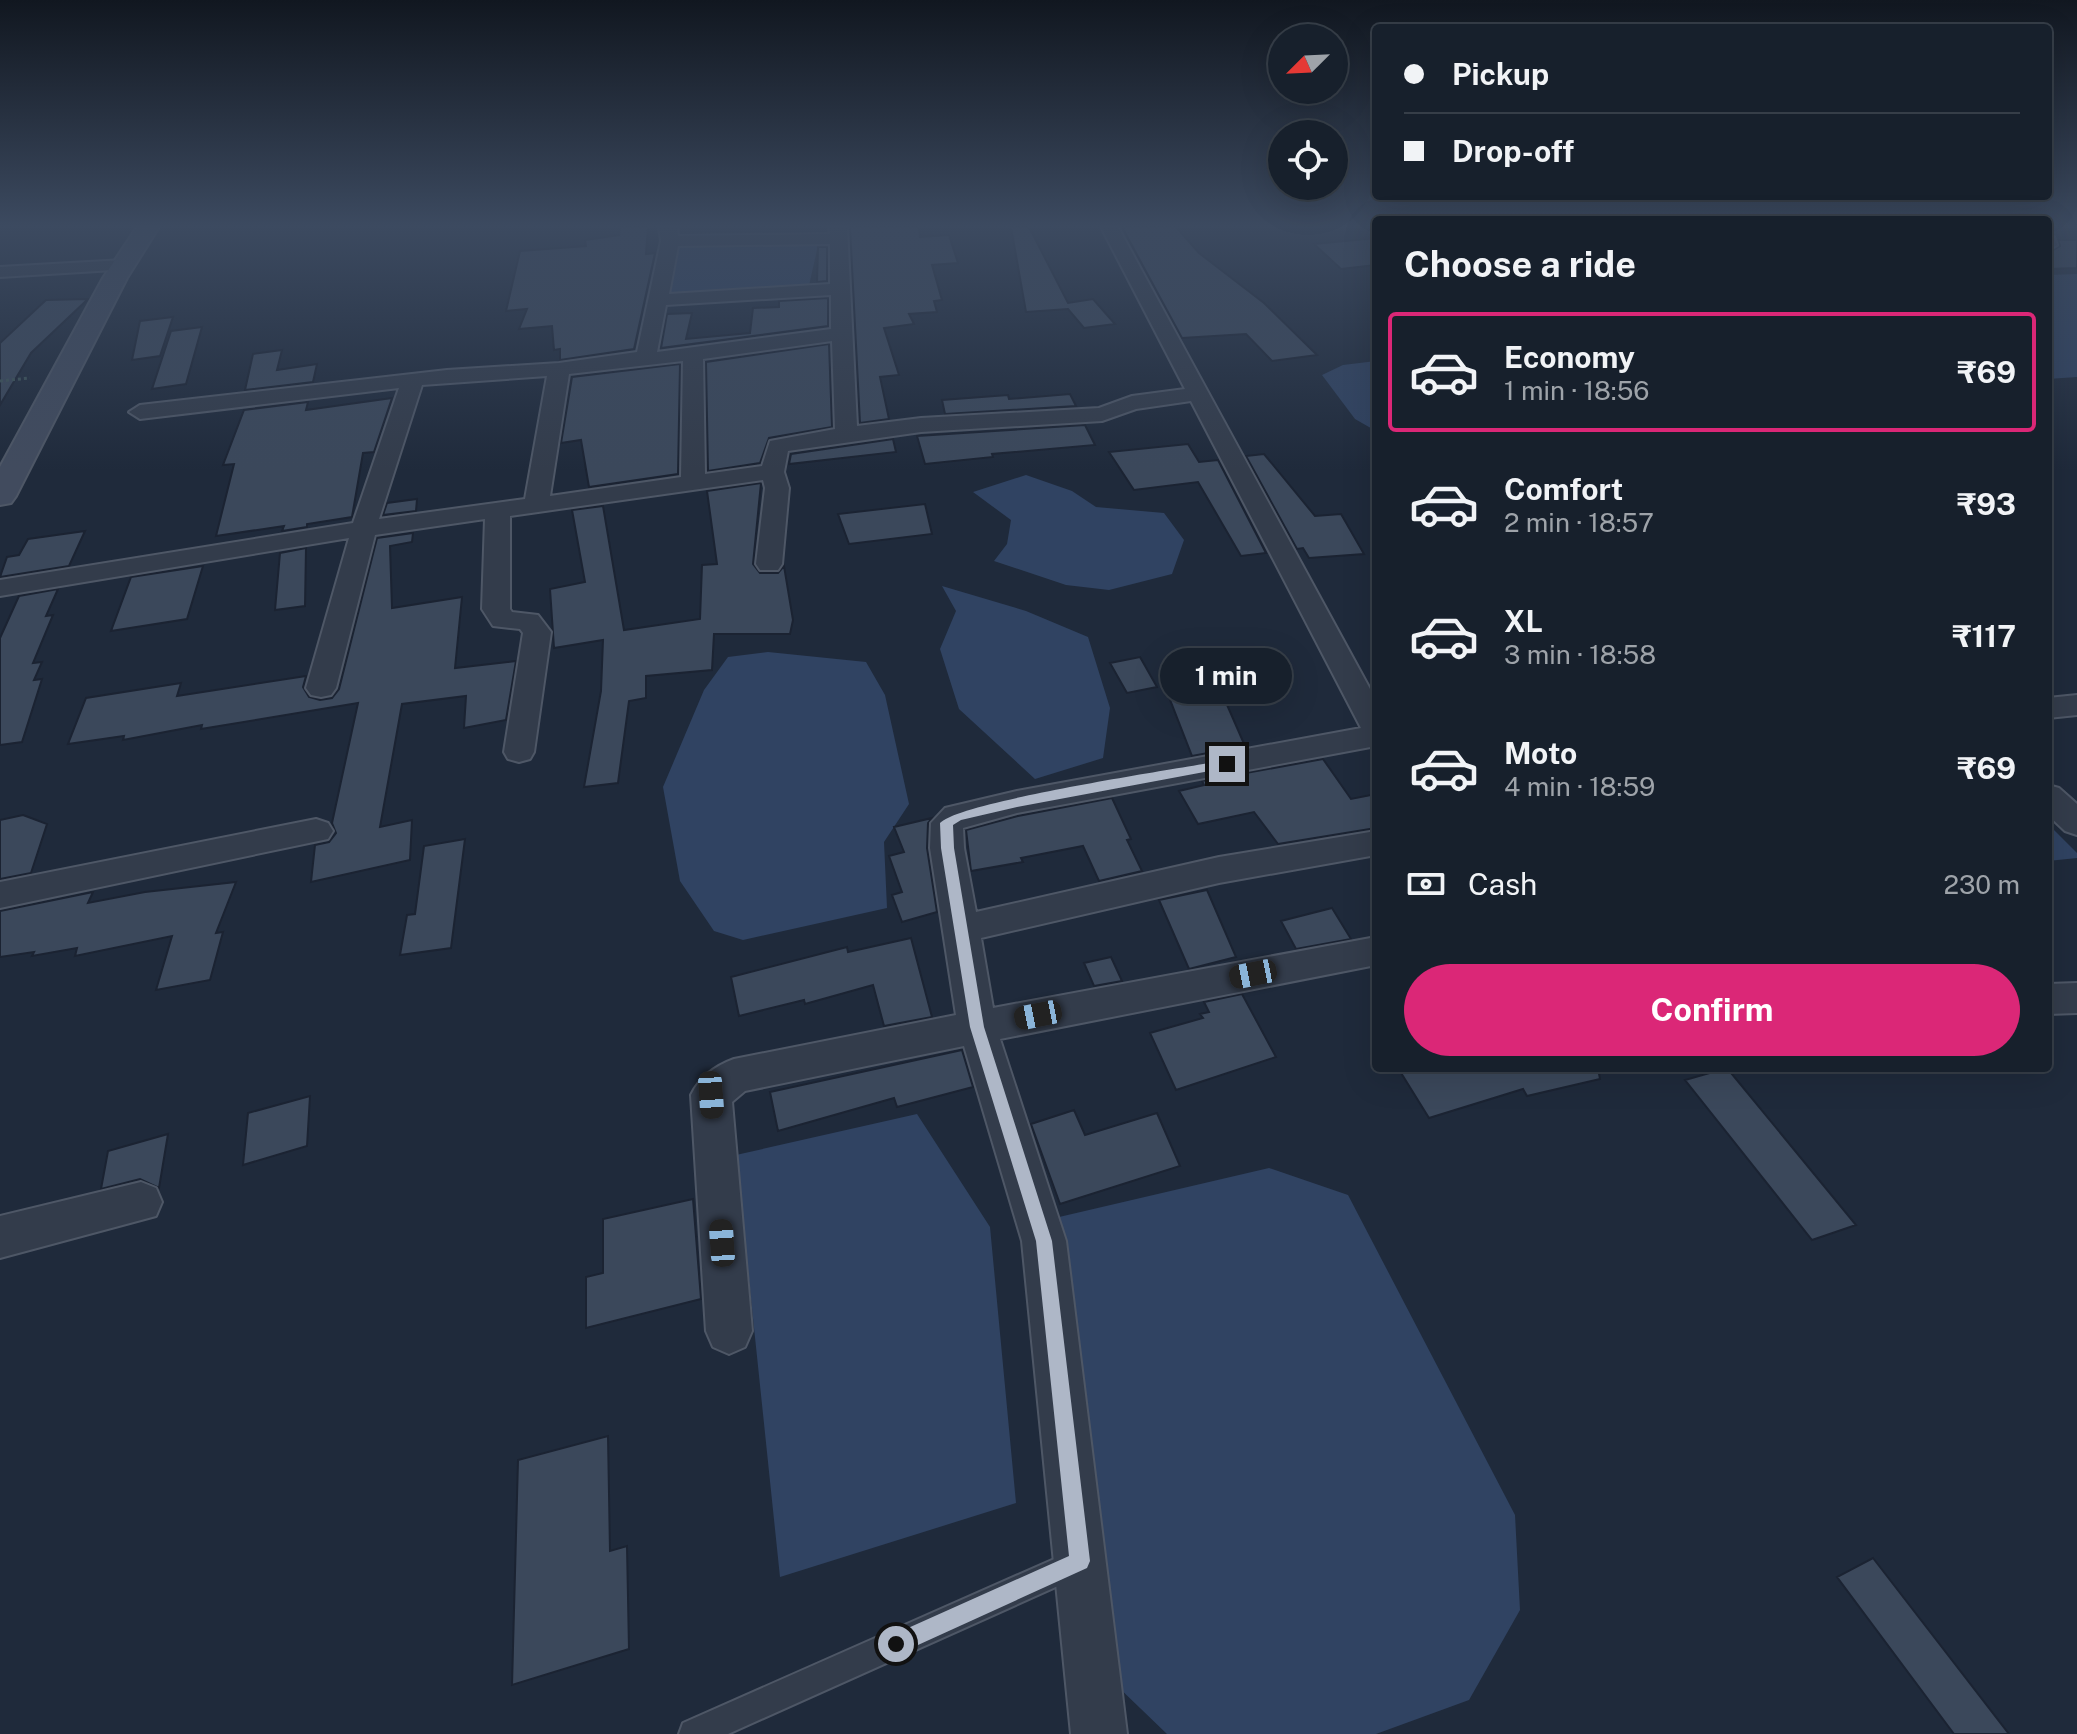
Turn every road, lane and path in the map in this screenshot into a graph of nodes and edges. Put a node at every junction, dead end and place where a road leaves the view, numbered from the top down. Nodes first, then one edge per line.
1 (101, 308) edge
2 (656, 308) edge
3 (841, 308) edge
4 (1151, 308) edge
5 (842, 334) junction
6 (693, 354) junction
7 (646, 357) junction
8 (559, 369) junction
9 (413, 380) junction
10 (1196, 394) junction
11 (140, 412) dead end
12 (847, 434) junction
13 (772, 472) junction
14 (693, 483) junction
15 (0, 496) edge
16 (536, 504) junction
17 (498, 509) junction
18 (362, 529) junction
19 (769, 564) dead end
20 (0, 588) edge
21 (321, 688) dead end
22 (2077, 705) edge
23 (2052, 708) edge
24 (1372, 720) edge
25 (1372, 737) edge
26 (519, 752) dead end
27 (2052, 800) edge
28 (2077, 823) edge
29 (316, 831) dead end
30 (1372, 844) edge
31 (0, 895) edge
32 (962, 929) junction
33 (1372, 952) edge
34 (977, 1027) junction
35 (141, 1202) dead end
36 (0, 1237) edge
37 (729, 1331) dead end
38 (1080, 1561) junction
39 (694, 1734) edge
40 (1099, 1734) edge

1 - 15 street
2 - 7 street
3 - 5 street
4 - 10 street
5 - 6 street
5 - 12 street
6 - 7 street
6 - 14 street
7 - 8 street
8 - 9 street
8 - 16 street
9 - 11 street
9 - 18 street
10 - 12 street
10 - 24 street
12 - 13 street
13 - 14 street
13 - 19 street
14 - 16 street
16 - 17 street
17 - 18 street
17 - 26 street
18 - 20 street
18 - 21 street
22 - 23 street
25 - 32 street
27 - 28 street
29 - 31 street
30 - 32 street
32 - 34 street
33 - 34 street
34 - 37 street
34 - 38 street
35 - 36 street
38 - 39 lane
38 - 40 street

